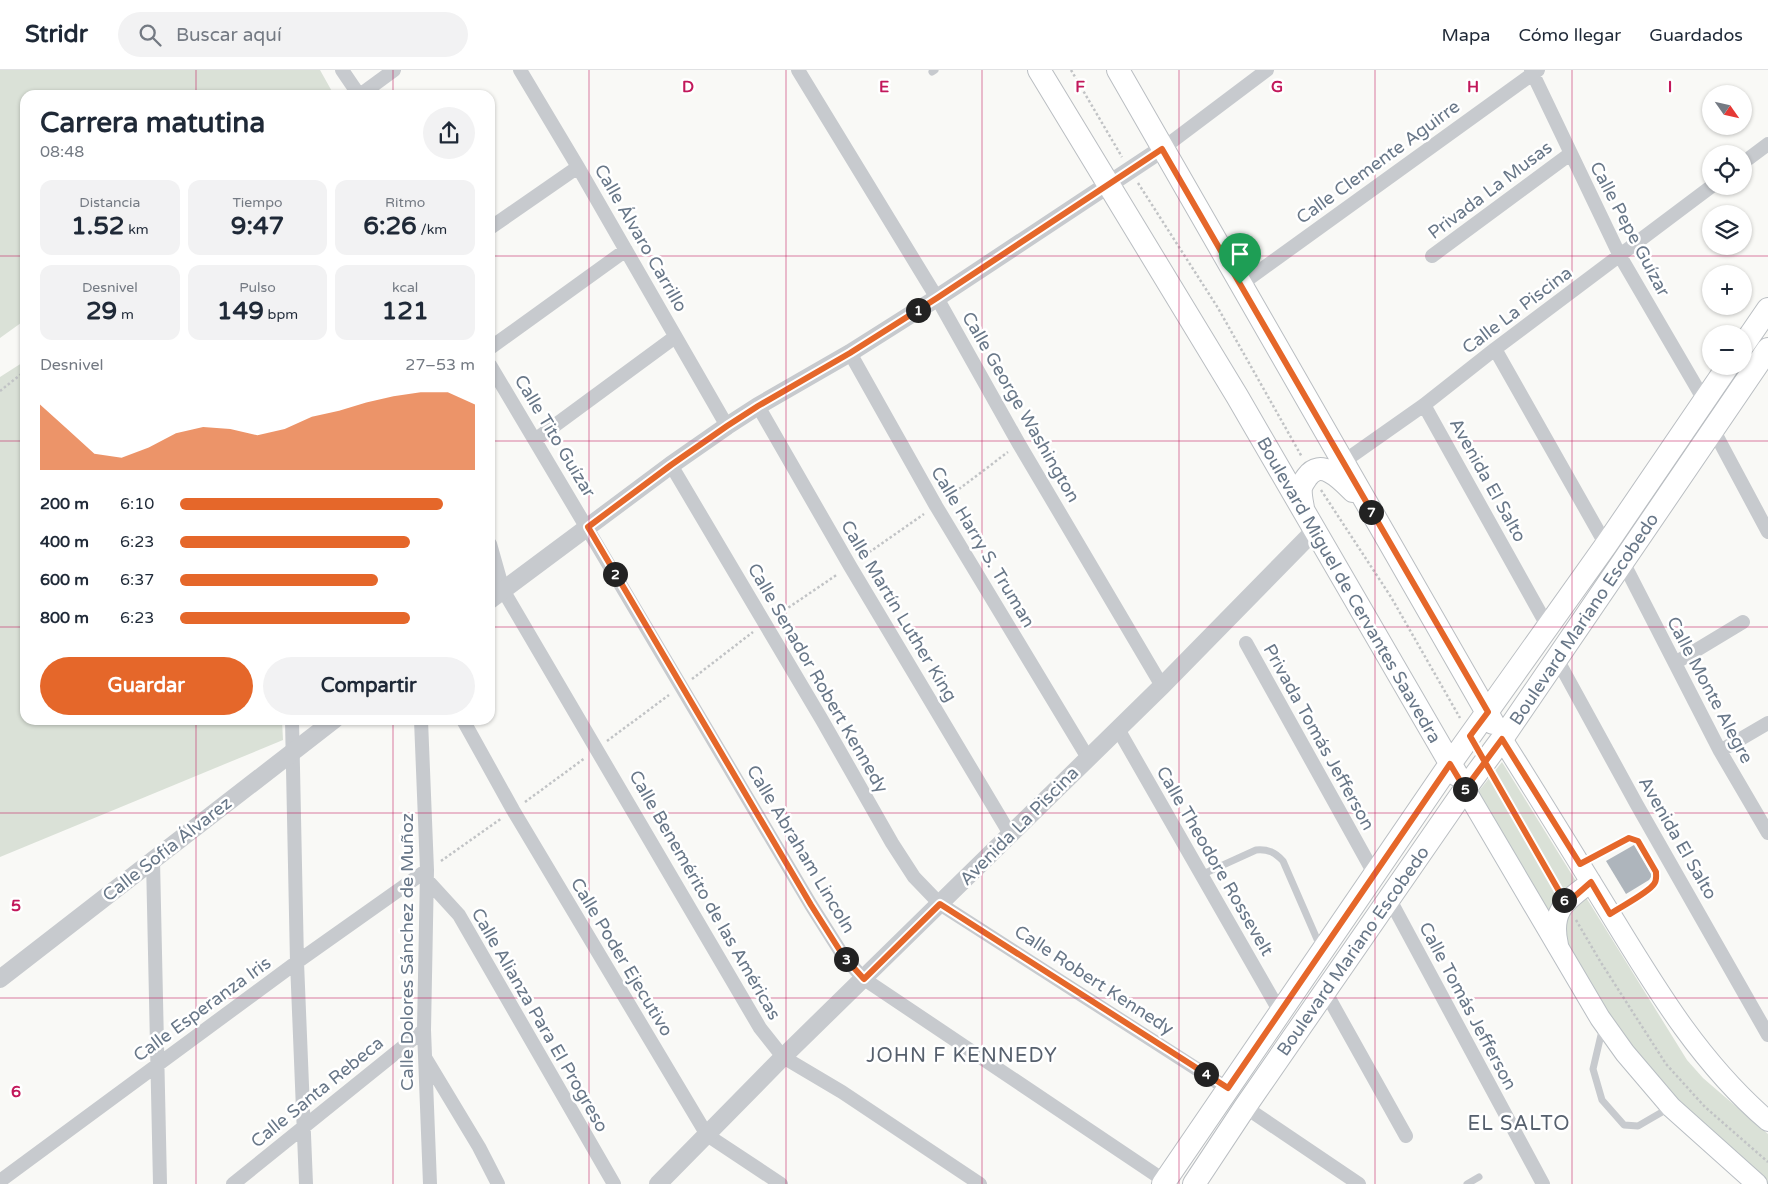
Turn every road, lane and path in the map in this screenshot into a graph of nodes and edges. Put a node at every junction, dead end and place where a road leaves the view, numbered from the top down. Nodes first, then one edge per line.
1 (342, 70) edge
2 (394, 70) edge
3 (798, 70) edge
4 (1039, 70) edge
5 (1071, 70) edge
6 (1118, 70) edge
7 (1267, 70) edge
8 (1534, 71) edge
9 (526, 72) edge
10 (356, 90) edge
11 (367, 90) edge
12 (1768, 144) edge
13 (1162, 149) junction
14 (1570, 154) junction
15 (1752, 156) edge
16 (578, 167) junction
17 (1131, 170) junction
18 (1109, 184) junction
19 (1702, 194) edge
20 (495, 225) edge
21 (626, 250) junction
22 (1432, 256) dead end
23 (1620, 256) junction
24 (1240, 284) junction
25 (937, 298) junction
26 (1768, 310) edge
27 (1752, 333) edge
28 (676, 337) junction
29 (495, 344) edge
30 (1495, 349) junction
31 (1768, 350) edge
32 (850, 353) junction
33 (495, 373) edge
34 (1722, 375) edge
35 (20, 376) edge
36 (0, 391) edge
37 (1704, 400) junction
38 (1424, 404) junction
39 (758, 406) junction
40 (727, 426) junction
41 (1714, 431) junction
42 (535, 440) junction
43 (1343, 462) junction
44 (671, 465) junction
45 (1311, 472) junction
46 (1368, 506) junction
47 (1302, 508) junction
48 (588, 527) junction
49 (1316, 530) junction
50 (1768, 532) edge
51 (1606, 545) junction
52 (1622, 562) junction
53 (496, 595) edge
54 (1743, 622) dead end
55 (1548, 627) junction
56 (1246, 643) dead end
57 (1557, 659) junction
58 (1675, 663) junction
59 (1162, 686) junction
60 (1488, 712) junction
61 (1768, 723) edge
62 (292, 725) edge
63 (328, 725) edge
64 (421, 725) edge
65 (466, 725) edge
66 (1118, 729) junction
67 (1470, 736) junction
68 (1502, 739) junction
69 (1720, 751) junction
70 (293, 752) junction
71 (1088, 758) junction
72 (1485, 762) junction
73 (1450, 764) junction
74 (1465, 789) junction
75 (513, 810) junction
76 (1010, 834) junction
77 (1768, 834) edge
78 (153, 860) junction
79 (1580, 864) junction
80 (427, 875) junction
81 (1201, 875) junction
82 (1375, 875) junction
83 (1591, 882) junction
84 (1389, 898) junction
85 (940, 904) junction
86 (1566, 904) junction
87 (1610, 914) junction
88 (1322, 951) junction
89 (1560, 952) junction
90 (297, 962) junction
91 (0, 979) edge
92 (864, 979) junction
93 (1325, 991) junction
94 (1280, 1012) junction
95 (1608, 1028) junction
96 (424, 1030) junction
97 (1768, 1035) edge
98 (425, 1057) junction
99 (783, 1057) junction
100 (158, 1064) junction
101 (1228, 1088) junction
102 (1245, 1107) junction
103 (1672, 1107) junction
104 (1768, 1121) edge
105 (304, 1127) junction
106 (707, 1134) junction
107 (1406, 1136) dead end
108 (1768, 1162) edge
109 (1478, 1177) dead end
110 (0, 1181) edge
111 (1164, 1183) edge
112 (160, 1184) edge
113 (233, 1184) edge
114 (306, 1184) edge
115 (430, 1184) edge
116 (498, 1184) edge
117 (614, 1184) edge
118 (658, 1184) edge
119 (781, 1184) edge
120 (980, 1184) edge
121 (1194, 1184) edge
122 (1359, 1184) edge
123 (1467, 1184) edge
124 (1543, 1184) edge
125 (1757, 1184) edge

1 - 10 street
2 - 11 street
3 - 25 street, Calle George Washington
4 - 18 main road, Boulevard Miguel de Cervantes Saavedra
5 - 17 path
6 - 13 main road
7 - 13 street
8 - 14 street, Calle Pepe Guízar
8 - 24 street, Calle Clemente Aguirre
9 - 16 street, Calle Álvaro Carrillo
12 - 15 street
13 - 17 street
13 - 24 main road
14 - 22 street, Privada La Musas
14 - 23 street, Calle Pepe Guízar
16 - 20 street
16 - 21 street, Calle Álvaro Carrillo
17 - 18 street
17 - 45 path
18 - 25 street
18 - 47 main road, Boulevard Miguel de Cervantes Saavedra
19 - 23 street, Calle La Piscina
21 - 28 street, Calle Álvaro Carrillo
21 - 29 street
23 - 30 street, Calle La Piscina
23 - 37 street, Calle Pepe Guízar
24 - 43 main road
25 - 32 street
25 - 59 street, Calle George Washington
26 - 27 main road
28 - 40 street, Calle Álvaro Carrillo
28 - 42 street
30 - 38 street, Calle La Piscina
30 - 51 street
31 - 41 main road, Boulevard Mariano Escobedo
32 - 39 street
32 - 71 street, Calle Harry S. Truman
33 - 42 street, Calle Tito Guízar
34 - 37 main road, Boulevard Mariano Escobedo
35 - 36 path
37 - 51 main road, Boulevard Mariano Escobedo
38 - 43 street, Calle La Piscina
38 - 55 street, Avenida El Salto
39 - 40 street
39 - 76 street, Calle Martín Luther King
40 - 44 street
41 - 50 street
41 - 52 main road, Boulevard Mariano Escobedo
42 - 48 street, Calle Tito Guízar
43 - 46 main road
44 - 48 street
44 - 85 street, Calle Senador Robert Kennedy
45 - 46 main road
45 - 47 main road
45 - 67 path
46 - 60 main road
47 - 49 main road, Boulevard Miguel de Cervantes Saavedra
48 - 53 street
48 - 92 street, Calle Abraham Lincoln
49 - 59 street, Avenida La Piscina
49 - 73 main road, Boulevard Miguel de Cervantes Saavedra
51 - 55 main road, Boulevard Mariano Escobedo
52 - 57 main road, Boulevard Mariano Escobedo
52 - 58 street, Calle Monte Alegre
53 - 99 street, Calle Benemérito de las Américas
54 - 58 street
55 - 60 main road, Boulevard Mariano Escobedo
56 - 82 street, Privada Tomás Jefferson
57 - 68 main road, Boulevard Mariano Escobedo
57 - 97 street, Avenida El Salto
58 - 69 street, Calle Monte Alegre
59 - 66 street, Avenida La Piscina
60 - 67 main road, Boulevard Mariano Escobedo
60 - 68 main road
61 - 69 street
62 - 70 street
63 - 70 street, Calle Sofía Álvarez
64 - 80 street, Calle Dolores Sánchez de Muñoz
65 - 75 street, Calle Poder Ejecutivo
66 - 71 street, Avenida La Piscina
66 - 81 street, Calle Theodore Rossevelt
67 - 73 main road, Boulevard Mariano Escobedo
68 - 72 main road, Boulevard Mariano Escobedo
68 - 79 main road
69 - 77 street, Calle Monte Alegre
70 - 78 street, Calle Sofía Álvarez
70 - 90 street
71 - 76 street, Avenida La Piscina
72 - 74 main road, Boulevard Mariano Escobedo
72 - 86 path
73 - 74 main road, Boulevard Miguel de Cervantes Saavedra
73 - 82 main road, Boulevard Mariano Escobedo
74 - 84 main road, Boulevard Mariano Escobedo
74 - 89 main road, Boulevard Miguel de Cervantes Saavedra
75 - 80 path
75 - 106 street, Calle Poder Ejecutivo
76 - 85 street, Avenida La Piscina
78 - 91 street, Calle Sofía Álvarez
78 - 100 street
79 - 83 main road
79 - 87 lane
80 - 90 street, Calle Esperanza Iris
80 - 96 street, Calle Dolores Sánchez de Muñoz
80 - 117 street, Calle Alianza Para El Progreso
81 - 88 lane
81 - 94 street, Calle Theodore Rossevelt
82 - 88 main road, Boulevard Mariano Escobedo
83 - 86 main road
83 - 87 main road
84 - 93 main road, Boulevard Mariano Escobedo
84 - 124 street, Calle Tomás Jefferson
85 - 92 street, Avenida La Piscina
85 - 101 street, Calle Robert Kennedy
86 - 89 main road
86 - 108 path
87 - 104 main road
88 - 94 main road, Boulevard Mariano Escobedo
89 - 95 main road, Boulevard Miguel de Cervantes Saavedra
90 - 100 street, Calle Esperanza Iris
90 - 105 street
92 - 99 street, Avenida La Piscina
92 - 111 street, Calle Abraham Lincoln
93 - 102 main road, Boulevard Mariano Escobedo
93 - 107 street
94 - 101 main road, Boulevard Mariano Escobedo
95 - 103 main road, Boulevard Miguel de Cervantes Saavedra
95 - 103 lane
96 - 98 street, Calle Dolores Sánchez de Muñoz
96 - 105 street, Calle Santa Rebeca
98 - 115 street, Calle Dolores Sánchez de Muñoz
98 - 116 street
99 - 106 street, Avenida La Piscina
99 - 120 street, Calle Benemérito de las Américas
100 - 110 street, Calle Esperanza Iris
100 - 112 street
101 - 111 main road, Boulevard Mariano Escobedo
102 - 121 main road, Boulevard Mariano Escobedo
102 - 122 street
103 - 125 main road, Boulevard Miguel de Cervantes Saavedra
105 - 113 street, Calle Santa Rebeca
105 - 114 street
106 - 118 street, Avenida La Piscina
106 - 119 street, Calle Poder Ejecutivo
109 - 123 lane

